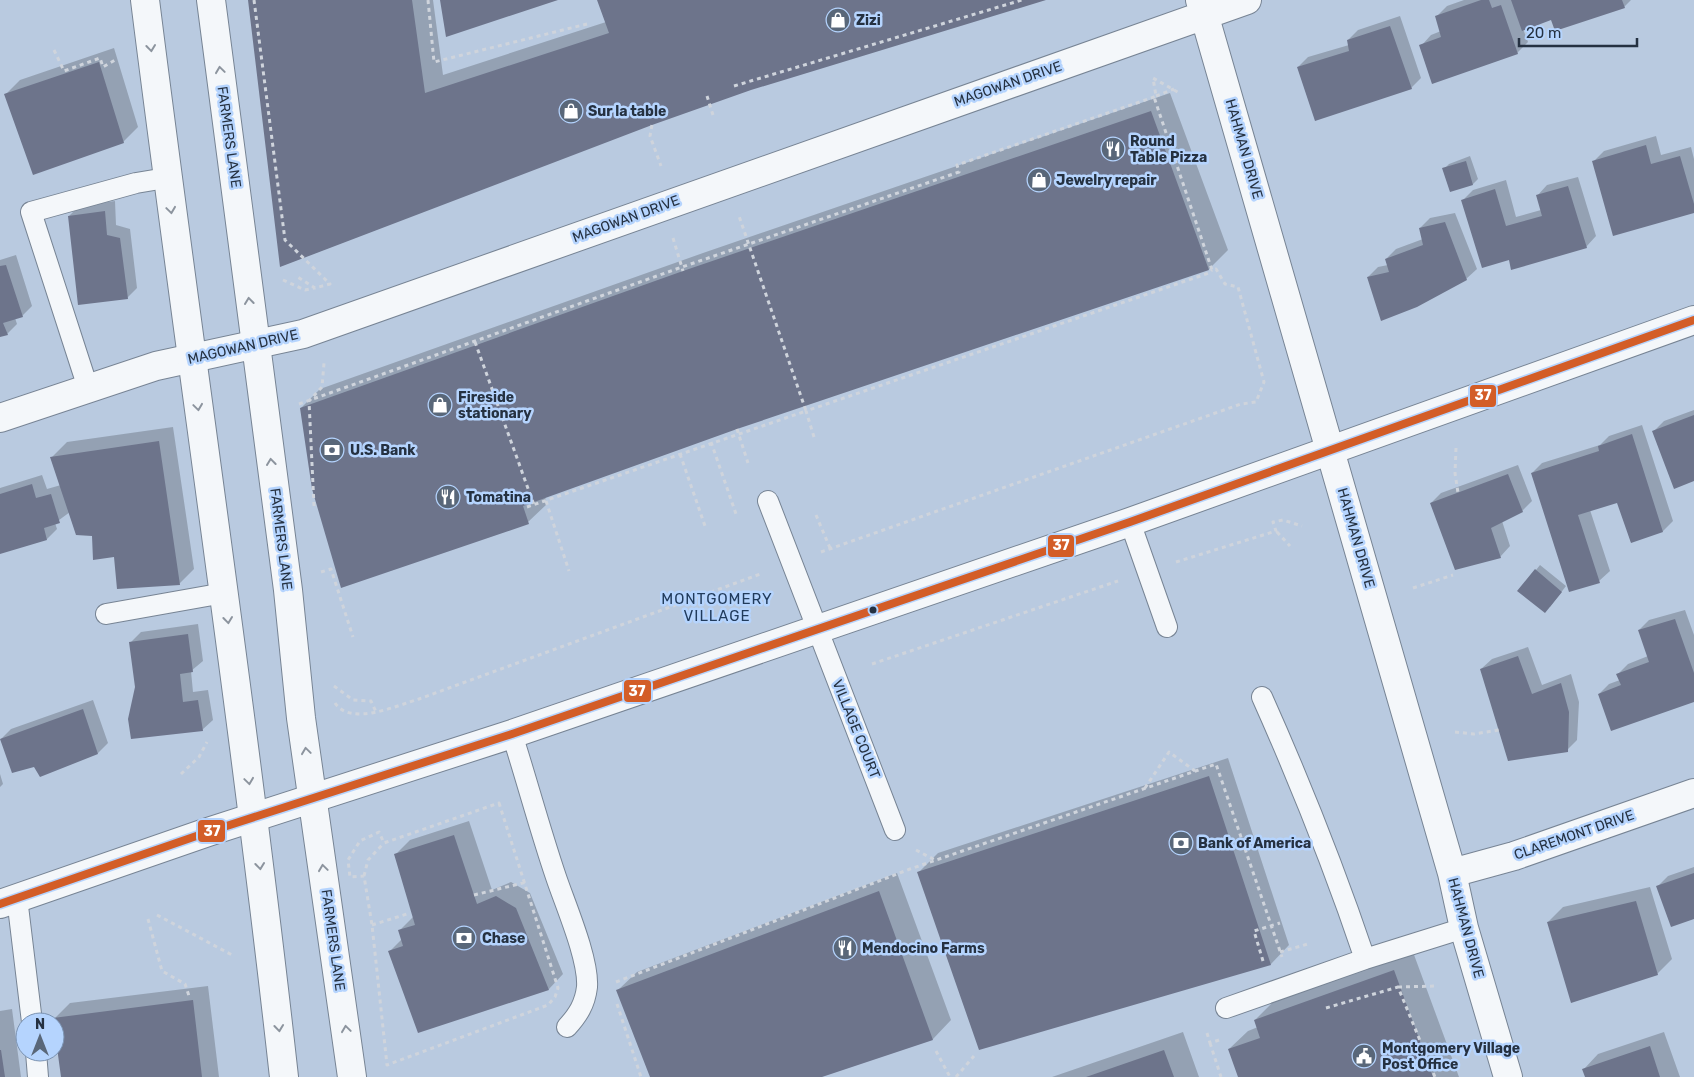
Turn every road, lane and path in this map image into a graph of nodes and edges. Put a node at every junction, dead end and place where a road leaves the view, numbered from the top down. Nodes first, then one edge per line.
1 (145, 0) edge
2 (211, 0) edge
3 (254, 0) edge
4 (428, 0) edge
5 (1022, 0) edge
6 (1247, 0) edge
7 (1202, 7) edge
8 (587, 24) dead end
9 (54, 50) dead end
10 (125, 56) dead end
11 (734, 86) dead end
12 (1174, 89) junction
13 (1181, 94) dead end
14 (707, 96) dead end
15 (1155, 96) junction
16 (713, 115) dead end
17 (652, 125) dead end
18 (661, 166) dead end
19 (166, 178) junction
20 (738, 212) dead end
21 (673, 238) dead end
22 (748, 245) junction
23 (683, 269) junction
24 (1212, 270) junction
25 (278, 274) dead end
26 (296, 287) junction
27 (315, 288) junction
28 (1694, 320) edge
29 (474, 342) junction
30 (255, 346) junction
31 (324, 357) dead end
32 (192, 359) junction
33 (88, 388) junction
34 (309, 401) junction
35 (806, 411) junction
36 (0, 418) edge
37 (737, 431) junction
38 (814, 437) dead end
39 (711, 442) junction
40 (1456, 448) dead end
41 (1329, 450) junction
42 (680, 454) junction
43 (748, 463) dead end
44 (1458, 493) dead end
45 (546, 501) junction
46 (768, 501) dead end
47 (534, 504) junction
48 (527, 507) dead end
49 (736, 514) dead end
50 (816, 515) dead end
51 (315, 516) dead end
52 (1130, 522) junction
53 (705, 526) dead end
54 (1302, 526) dead end
55 (1276, 531) junction
56 (1290, 546) dead end
57 (830, 548) junction
58 (791, 563) junction
59 (317, 564) dead end
60 (569, 571) dead end
61 (1147, 571) junction
62 (1453, 575) dead end
63 (1413, 588) dead end
64 (224, 593) junction
65 (106, 614) dead end
66 (1167, 627) dead end
67 (818, 628) junction
68 (353, 637) dead end
69 (872, 664) dead end
70 (333, 691) dead end
71 (1262, 696) dead end
72 (334, 698) dead end
73 (376, 712) junction
74 (1499, 730) dead end
75 (1455, 732) dead end
76 (512, 734) junction
77 (208, 738) dead end
78 (1195, 771) junction
79 (181, 774) dead end
80 (1145, 788) junction
81 (1694, 793) edge
82 (313, 799) junction
83 (254, 818) junction
84 (894, 830) dead end
85 (360, 841) dead end
86 (384, 843) junction
87 (348, 860) dead end
88 (555, 874) junction
89 (1452, 874) junction
90 (364, 876) junction
91 (526, 882) junction
92 (474, 895) dead end
93 (8, 901) edge
94 (410, 914) dead end
95 (156, 915) dead end
96 (148, 919) dead end
97 (1280, 923) dead end
98 (372, 925) junction
99 (1271, 925) junction
100 (1464, 928) junction
101 (1316, 941) dead end
102 (1280, 952) junction
103 (234, 956) dead end
104 (1365, 959) junction
105 (1284, 962) dead end
106 (1266, 968) dead end
107 (610, 984) dead end
108 (1437, 986) dead end
109 (1398, 987) junction
110 (189, 996) dead end
111 (614, 998) dead end
112 (1226, 1008) dead end
113 (1324, 1009) dead end
114 (30, 1012) edge
115 (1205, 1027) dead end
116 (567, 1028) dead end
117 (1229, 1037) dead end
118 (1210, 1043) junction
119 (936, 1051) dead end
120 (974, 1056) dead end
121 (37, 1062) edge
122 (38, 1077) edge
123 (284, 1077) edge
124 (352, 1077) edge
125 (641, 1077) edge
126 (950, 1077) edge
127 (956, 1077) edge
128 (1221, 1077) edge
129 (1435, 1077) edge
130 (1508, 1077) edge

1 -> 19 street
30 -> 2 street, FARMERS LANE
3 - 27 path
4 - 8 path
5 - 11 path
6 - 7 street, MAGOWAN DRIVE
7 - 30 street, MAGOWAN DRIVE
7 - 41 street, HAHMAN DRIVE
9 - 10 path
12 - 13 path
12 - 15 path
12 - 15 path
14 - 16 path
15 - 22 path
15 - 24 path
17 - 18 path
19 -> 32 street
19 - 33 lane
20 - 22 path
21 - 23 path
22 - 23 path
22 - 35 path
23 - 29 path
24 - 35 path
24 - 57 path
25 - 26 path
26 - 27 path
26 - 27 path
28 - 41 street
29 - 34 path
29 - 47 path
30 - 32 street, MAGOWAN DRIVE
82 -> 30 street, FARMERS LANE
31 - 34 path
32 - 33 street, MAGOWAN DRIVE
32 -> 64 street
33 - 36 street, MAGOWAN DRIVE
34 - 51 path
35 - 37 path
35 - 38 path
37 - 39 path
37 - 43 path
39 - 42 path
39 - 49 path
40 - 44 path
41 - 52 street
41 - 89 street, HAHMAN DRIVE
42 - 45 path
42 - 53 path
45 - 47 path
45 - 60 path
46 - 58 lane, VILLAGE COURT
47 - 48 path
50 - 57 path
52 - 61 lane
52 - 67 street
54 - 55 path
55 - 56 path
55 - 61 path
57 - 58 path
58 - 67 lane, VILLAGE COURT
58 - 73 path
59 - 68 path
61 - 66 lane
61 - 69 path
62 - 63 path
64 - 65 lane
64 -> 83 street
67 - 76 street
67 - 84 lane, VILLAGE COURT
70 - 73 path
71 - 104 lane
72 - 73 path
74 - 75 path
76 - 82 street
76 - 88 lane
77 - 79 path
78 - 80 path
78 - 80 path
78 - 99 path
80 - 107 path
81 - 89 street, CLAREMONT DRIVE
82 - 83 street
124 -> 82 street, FARMERS LANE
83 - 93 street
83 -> 123 street
85 - 86 path
86 - 90 path
86 - 91 path
87 - 90 path
88 - 91 path
88 - 116 lane
89 - 100 street, HAHMAN DRIVE
90 - 98 path
91 - 92 path
91 - 98 path
93 - 114 lane
94 - 98 path
95 - 103 path
96 - 110 path
97 - 99 path
99 - 102 path
99 - 106 path
100 - 104 lane
100 - 130 street, HAHMAN DRIVE
101 - 102 path
102 - 105 path
104 - 112 lane
108 - 109 path
109 - 113 path
109 - 129 path
111 - 125 path
115 - 118 path
117 - 118 path
118 - 128 path
119 - 126 path
120 - 127 path
121 - 122 lane

